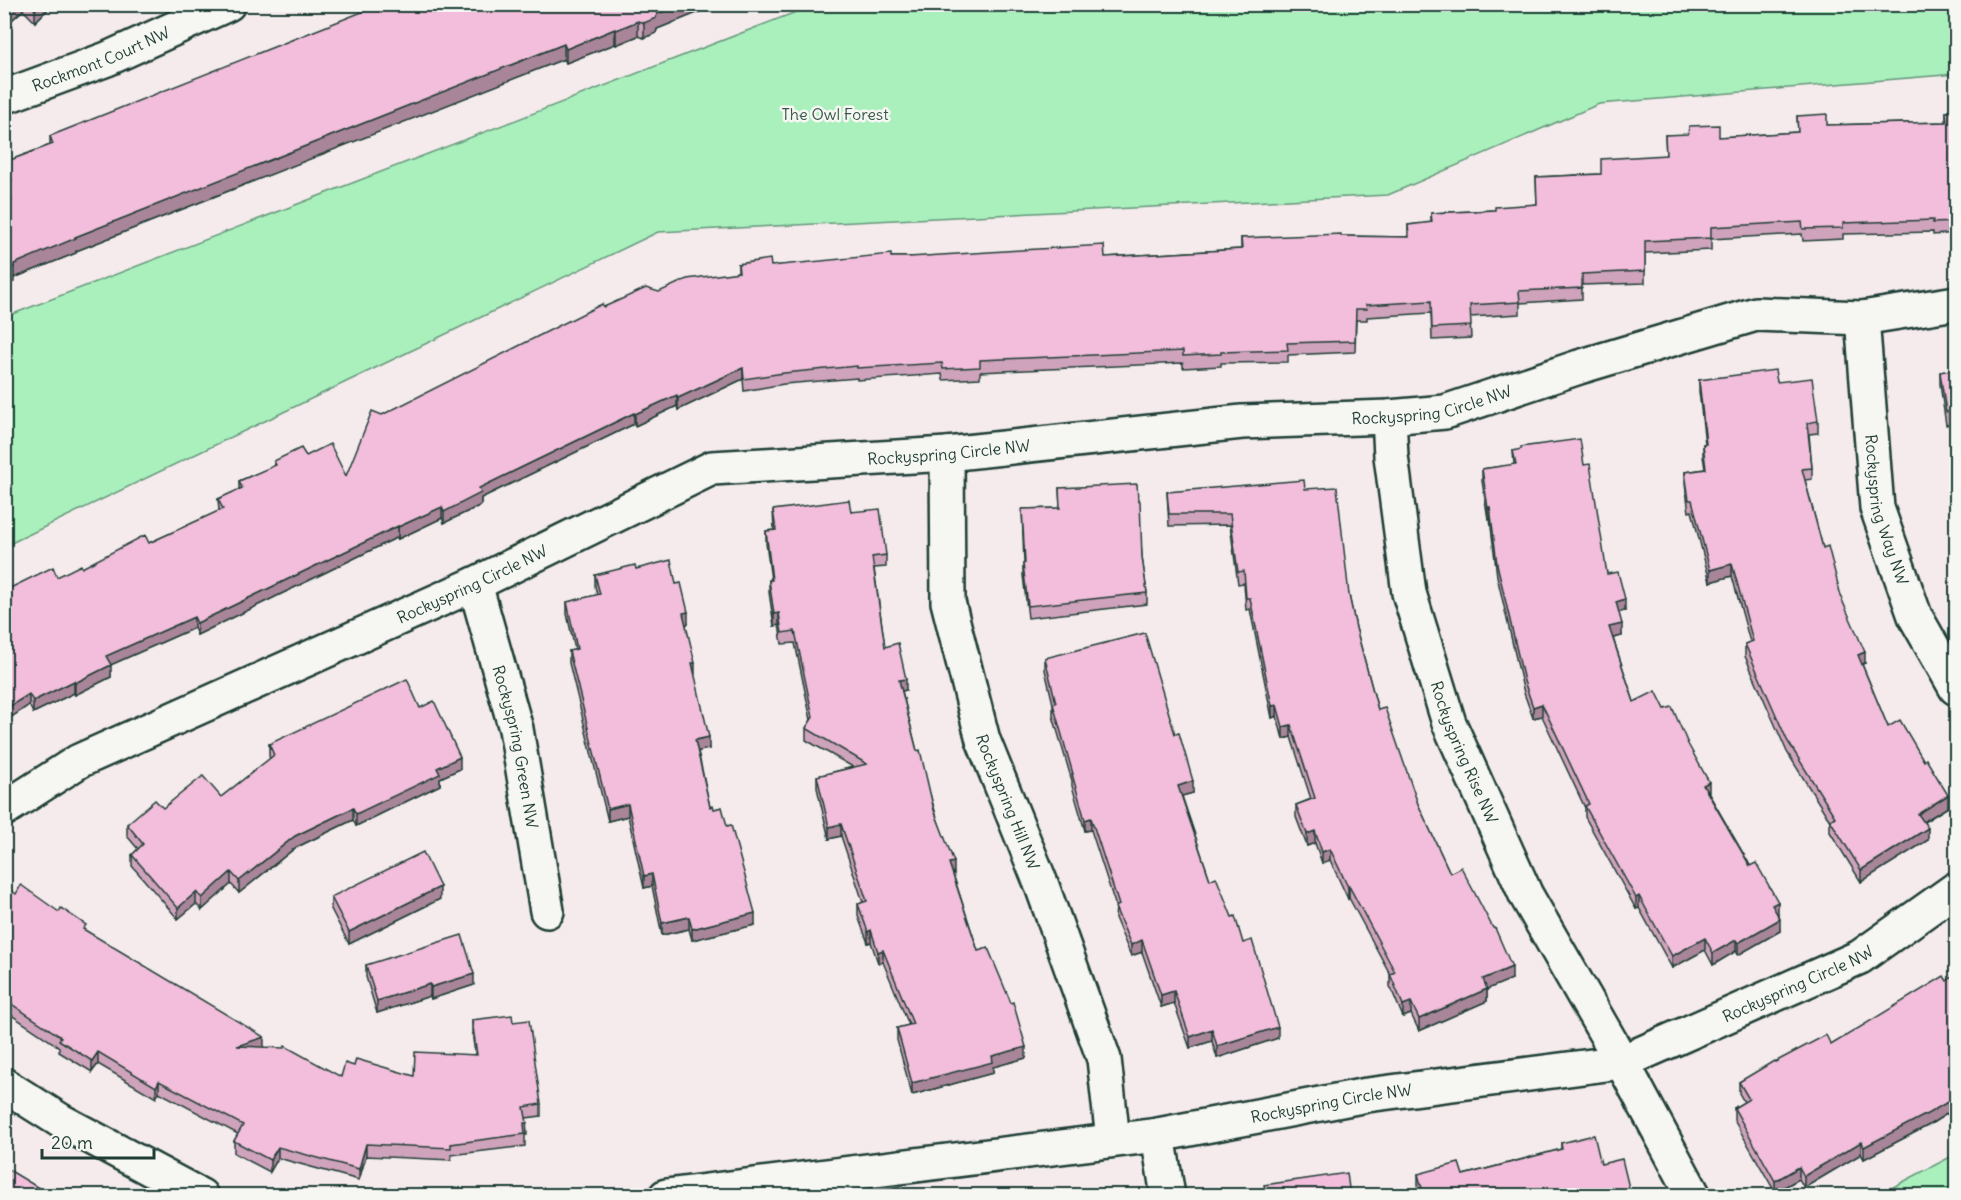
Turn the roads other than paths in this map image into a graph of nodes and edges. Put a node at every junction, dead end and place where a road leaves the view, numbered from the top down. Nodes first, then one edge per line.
1 (228, 4) edge
2 (4, 97) edge
3 (1956, 303) edge
4 (1862, 318) junction
5 (1389, 417) junction
6 (947, 454) junction
7 (475, 584) junction
8 (1956, 688) edge
9 (4, 809) edge
10 (1956, 889) edge
11 (547, 911) dead end
12 (1622, 1062) junction
13 (4, 1085) edge
14 (1158, 1135) junction
15 (1113, 1140) junction
16 (732, 1192) edge
17 (669, 1195) edge
18 (201, 1196) edge
19 (1168, 1196) edge
20 (1694, 1196) edge

1 - 2 street, Rockmont Court NW
3 - 4 street, Rockyspring Circle NW
4 - 5 street, Rockyspring Circle NW
4 - 8 street, Rockyspring Way NW
5 - 6 street, Rockyspring Circle NW
5 - 12 street, Rockyspring Rise NW
6 - 7 street, Rockyspring Circle NW
6 - 15 street, Rockyspring Hill NW
7 - 9 street, Rockyspring Circle NW
7 - 11 street, Rockyspring Green NW
10 - 12 street, Rockyspring Circle NW
12 - 14 street, Rockyspring Circle NW
12 - 20 street, Rockyspring Rise NW
13 - 18 street
14 - 15 street, Rockyspring Circle NW
14 - 19 street
15 - 16 street, Rockyspring Circle NW
16 - 17 street, Rockyspring Circle NW

